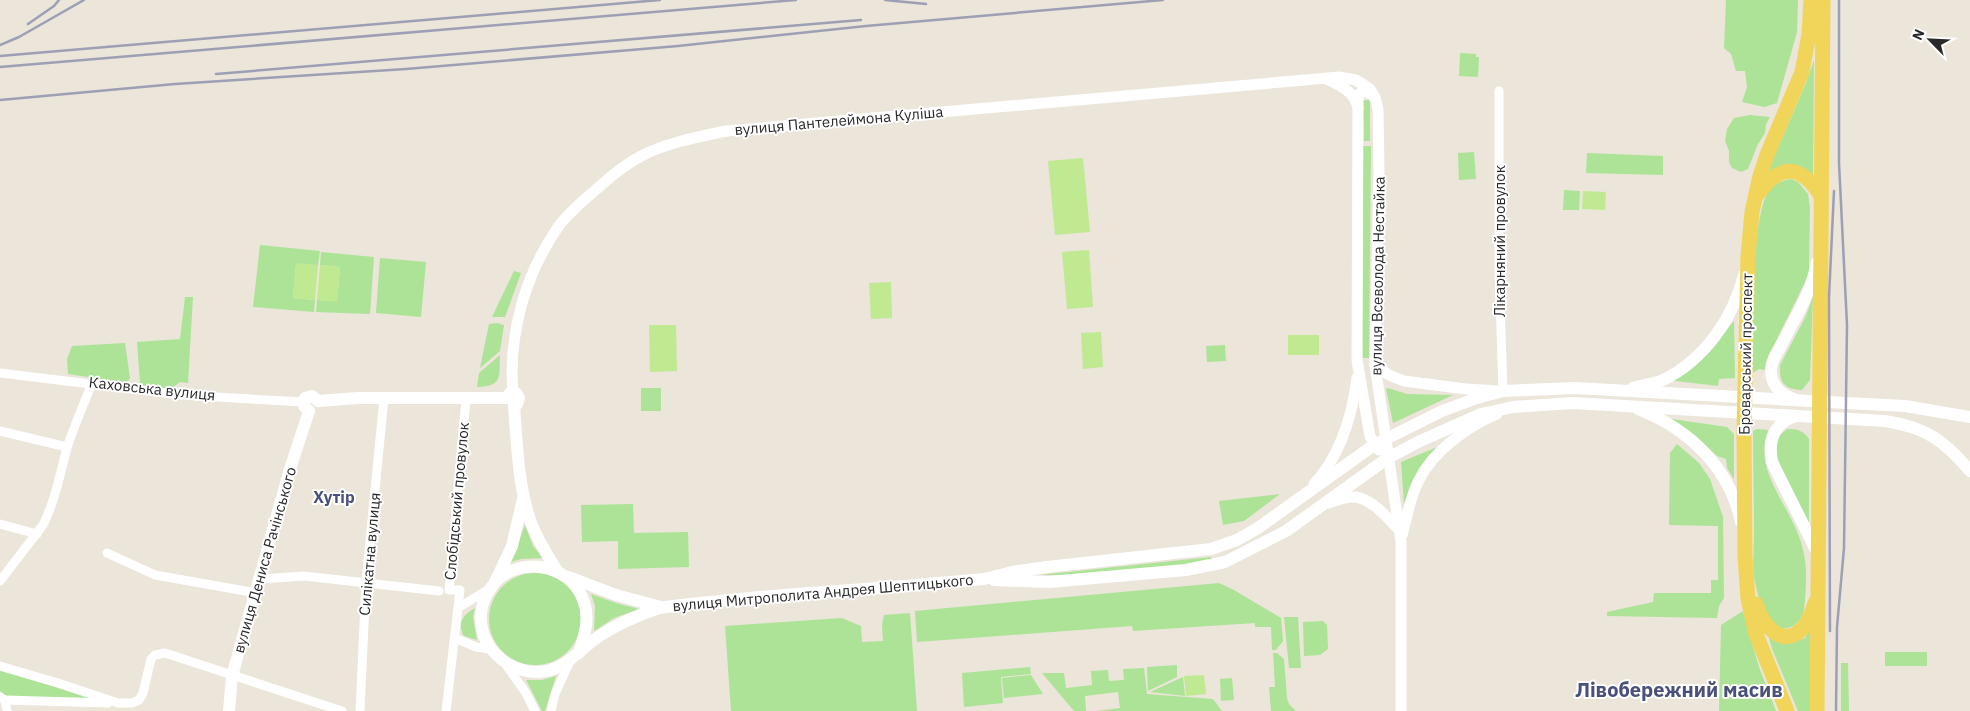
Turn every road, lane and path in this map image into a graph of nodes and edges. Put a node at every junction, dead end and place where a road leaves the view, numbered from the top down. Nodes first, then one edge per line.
1 (1811, 0) edge
2 (1822, 0) edge
3 (1325, 78) junction
4 (1499, 91) dead end
5 (1375, 97) junction
6 (1358, 109) junction
7 (1821, 196) junction
8 (1754, 199) junction
9 (1821, 235) junction
10 (1748, 256) junction
11 (1375, 365) junction
12 (1358, 371) junction
13 (0, 373) edge
14 (92, 383) junction
15 (1503, 391) junction
16 (1621, 391) junction
17 (384, 398) junction
18 (466, 399) junction
19 (511, 399) junction
20 (1799, 400) junction
21 (310, 404) junction
22 (1629, 406) junction
23 (1513, 407) junction
24 (1797, 416) junction
25 (1970, 417) edge
26 (0, 431) edge
27 (1385, 439) junction
28 (1374, 445) junction
29 (68, 447) junction
30 (1388, 458) junction
31 (1970, 458) edge
32 (1970, 465) edge
33 (1970, 472) edge
34 (524, 494) junction
35 (1302, 496) junction
36 (1322, 506) junction
37 (0, 524) edge
38 (37, 534) junction
39 (1400, 536) junction
40 (107, 553) dead end
41 (1818, 554) junction
42 (1745, 556) junction
43 (562, 574) junction
44 (261, 579) junction
45 (984, 579) junction
46 (0, 582) edge
47 (366, 582) junction
48 (492, 586) junction
49 (439, 591) dead end
50 (1818, 591) junction
51 (257, 593) junction
52 (662, 607) junction
53 (458, 608) junction
54 (455, 638) junction
55 (490, 649) junction
56 (574, 657) junction
57 (500, 660) junction
58 (0, 666) edge
59 (232, 676) junction
60 (3, 698) edge
61 (118, 703) junction
62 (7, 711) edge
63 (229, 711) edge
64 (342, 711) edge
65 (360, 711) edge
66 (446, 711) edge
67 (535, 711) edge
68 (551, 711) edge
69 (1401, 711) edge
70 (1787, 711) edge
71 (1818, 711) edge

1 - 8 main road, Броварський проспект
2 - 7 main road
3 - 5 street, вулиця Пантелеймона Куліша
3 - 6 street
3 - 19 street, вулиця Пантелеймона Куліша
4 - 15 street, Лікарняний провулок
5 - 6 street
5 - 11 street, вулиця Всеволода Нестайка
6 - 12 street, вулиця Всеволода Нестайка
7 - 8 main road
7 - 9 main road
8 - 10 main road, Броварський проспект
9 - 20 main road
9 - 41 main road
10 - 16 main road
10 - 42 main road, Броварський проспект
11 - 15 street
11 - 27 street, вулиця Всеволода Нестайка
12 - 28 street, вулиця Всеволода Нестайка
12 - 35 street
13 - 14 street, Каховська вулиця
14 - 21 street, Каховська вулиця
14 - 29 street
15 - 16 main road, вулиця Митрополита Андрея Шептицького
15 - 27 main road, вулиця Митрополита Андрея Шептицького
16 - 20 main road, вулиця Митрополита Андрея Шептицького
17 - 18 main road, Каховська вулиця
17 - 21 main road, Каховська вулиця
17 - 47 street, Силікатна вулиця
18 - 19 main road, Каховська вулиця
18 - 53 street, Слобідський провулок
19 - 34 main road, вулиця Пантелеймона Куліша
20 - 25 main road, вулиця Митрополита Андрея Шептицького
21 - 44 main road, вулиця Дениса Рачінського
22 - 23 main road, вулиця Митрополита Андрея Шептицького
22 - 24 main road, вулиця Митрополита Андрея Шептицького
22 - 42 main road
23 - 30 main road, вулиця Митрополита Андрея Шептицького
23 - 39 street
24 - 33 main road, вулиця Митрополита Андрея Шептицького
24 - 41 main road
26 - 29 street
27 - 28 main road, вулиця Митрополита Андрея Шептицького
27 - 30 street, вулиця Всеволода Нестайка
28 - 30 street
28 - 35 main road, вулиця Митрополита Андрея Шептицького
29 - 38 street
30 - 36 main road, вулиця Митрополита Андрея Шептицького
30 - 39 street, вулиця Всеволода Нестайка
31 - 32 main road
34 - 43 main road, вулиця Пантелеймона Куліша
34 - 48 main road, вулиця Пантелеймона Куліша
35 - 45 main road, вулиця Митрополита Андрея Шептицького
36 - 39 street
36 - 45 main road, вулиця Митрополита Андрея Шептицького
37 - 38 street
38 - 46 street
39 - 69 street
40 - 51 street
41 - 50 main road
42 - 50 main road
42 - 70 main road, Броварський проспект
43 - 48 main road
43 - 52 main road, вулиця Митрополита Андрея Шептицького
43 - 56 main road
44 - 47 street
44 - 51 main road, вулиця Дениса Рачінського
45 - 52 main road, вулиця Митрополита Андрея Шептицького
47 - 49 street
47 - 65 street, Силікатна вулиця
48 - 53 street
48 - 55 main road
50 - 71 main road
51 - 59 main road, вулиця Дениса Рачінського
52 - 56 main road, вулиця Митрополита Андрея Шептицького
53 - 54 street, Слобідський провулок
54 - 55 street
54 - 66 street, Слобідський провулок
55 - 57 main road
56 - 57 main road
56 - 68 street
57 - 67 street
58 - 61 street
59 - 61 street
59 - 63 main road, вулиця Дениса Рачінського
59 - 64 street
60 - 61 street
60 - 62 street

